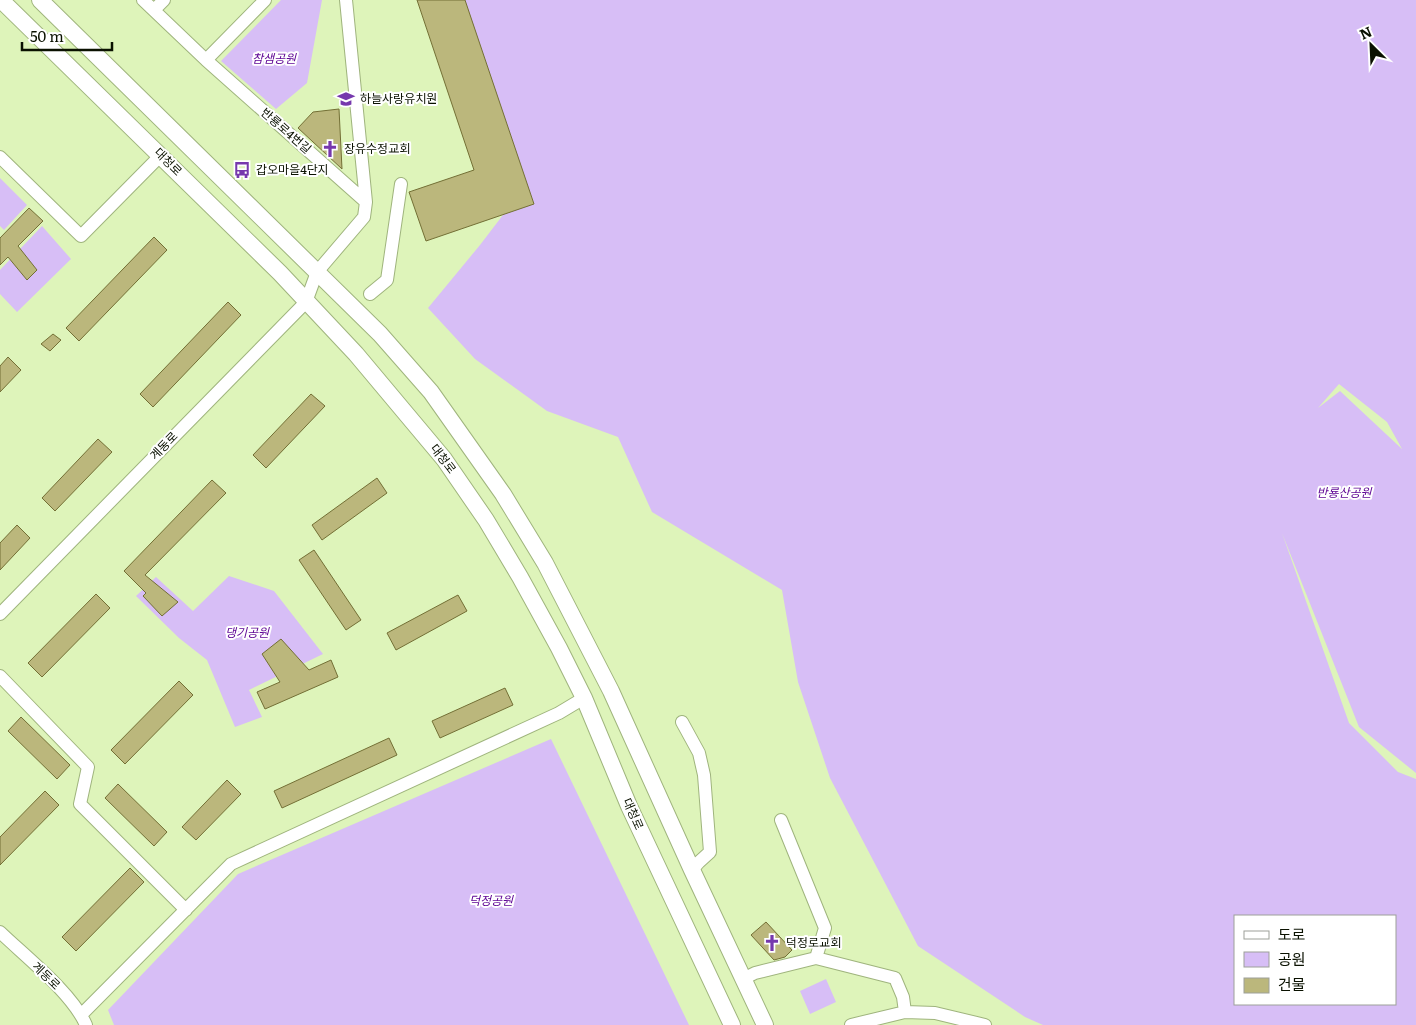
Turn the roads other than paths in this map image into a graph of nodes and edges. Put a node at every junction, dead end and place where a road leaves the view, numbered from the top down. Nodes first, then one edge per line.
1 (1, 0) edge
2 (40, 0) edge
3 (143, 0) edge
4 (164, 0) edge
5 (265, 0) edge
6 (346, 0) edge
7 (154, 10) junction
8 (206, 60) junction
9 (161, 155) junction
10 (0, 157) edge
11 (401, 184) dead end
12 (366, 202) junction
13 (317, 272) junction
14 (370, 294) dead end
15 (306, 302) junction
16 (0, 614) edge
17 (0, 676) edge
18 (584, 698) junction
19 (682, 722) dead end
20 (781, 820) dead end
21 (692, 870) junction
22 (186, 910) junction
23 (0, 932) edge
24 (816, 958) junction
25 (743, 979) junction
26 (905, 1012) junction
27 (84, 1020) edge
28 (732, 1025) edge
29 (765, 1025) edge
30 (851, 1025) edge
31 (985, 1025) edge

1 - 9 main road, 대청로
2 - 13 main road, 대청로
3 - 7 street, 반룡로4번길
4 - 7 street
5 - 8 street
6 - 12 street
7 - 8 street, 반룡로4번길
8 - 12 street, 반룡로4번길
9 - 10 street
9 - 15 main road, 대청로
11 - 14 street
12 - 13 street
13 - 15 street, 계동로
13 - 21 main road, 대청로
15 - 16 street, 계동로
15 - 18 main road, 대청로
17 - 22 street
18 - 22 street
18 - 28 main road, 대청로
19 - 21 street
20 - 24 street
21 - 25 main road, 대청로
22 - 27 street
23 - 27 street, 계동로
24 - 25 street
24 - 26 street
25 - 29 main road, 대청로
26 - 30 street
26 - 31 street

